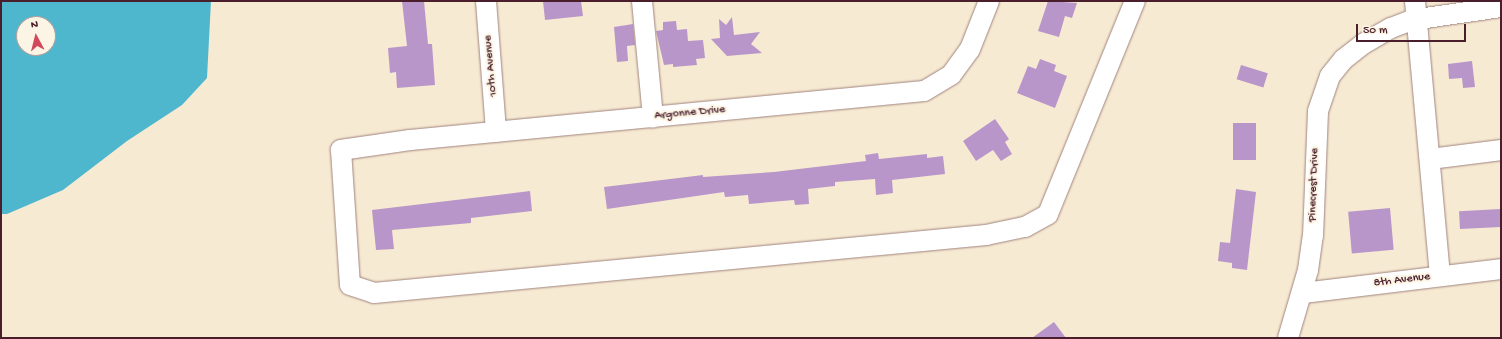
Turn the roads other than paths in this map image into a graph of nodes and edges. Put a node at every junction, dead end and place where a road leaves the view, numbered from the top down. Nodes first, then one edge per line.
1 (486, 1) edge
2 (642, 1) edge
3 (989, 1) edge
4 (1135, 1) edge
5 (1501, 7) edge
6 (1416, 10) edge
7 (653, 117) junction
8 (496, 132) junction
9 (1501, 150) edge
10 (1430, 159) junction
11 (1501, 269) edge
12 (1440, 276) junction
13 (1303, 293) junction
14 (1288, 338) edge

1 - 8 street, 10th Avenue
2 - 7 street
3 - 7 street, Argonne Drive
4 - 8 street, Argonne Drive
5 - 6 street, Pinecrest Drive
6 - 10 street
6 - 13 street, Pinecrest Drive
7 - 8 street, Argonne Drive
9 - 10 street
10 - 12 street
11 - 12 street, 8th Avenue
12 - 13 street, 8th Avenue
13 - 14 street, Pinecrest Drive

